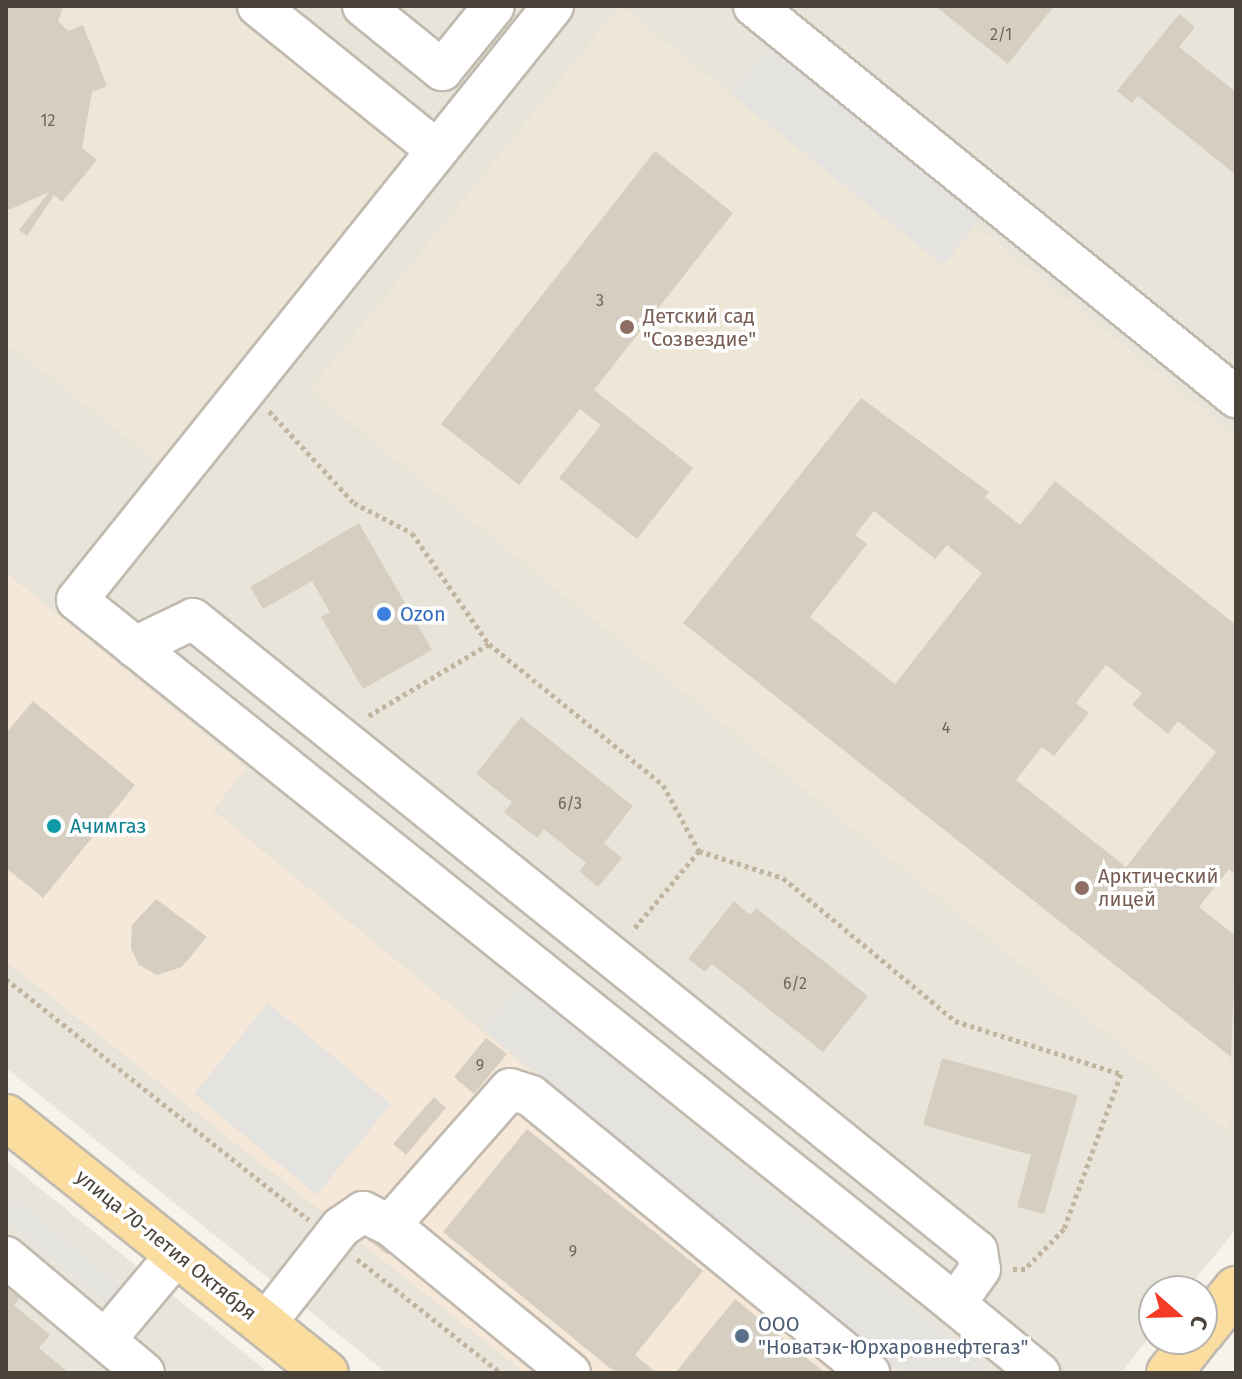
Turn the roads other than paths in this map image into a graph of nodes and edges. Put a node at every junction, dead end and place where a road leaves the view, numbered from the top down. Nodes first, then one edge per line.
1 (258, 6) edge
2 (363, 6) edge
3 (494, 6) edge
4 (553, 6) edge
5 (754, 6) edge
6 (433, 147) junction
7 (1236, 397) edge
8 (135, 647) junction
9 (12, 1133) edge
10 (390, 1225) junction
11 (177, 1254) junction
12 (6, 1257) edge
13 (1236, 1289) edge
14 (955, 1304) junction
15 (1218, 1312) edge
16 (265, 1324) junction
17 (105, 1340) junction
18 (1183, 1355) edge
19 (311, 1369) edge
20 (144, 1373) edge
21 (570, 1373) edge
22 (869, 1373) edge
23 (1039, 1373) edge
24 (1169, 1373) edge

1 - 6 lane
2 - 3 lane
4 - 6 lane
5 - 7 lane
6 - 8 lane
8 - 14 lane
8 - 14 lane
9 - 11 main road, улица 70-летия Октября
10 - 16 lane
10 - 21 lane
10 - 22 lane
11 - 16 main road, улица 70-летия Октября
11 - 17 lane
12 - 17 lane
13 - 15 main road
14 - 23 lane
16 - 19 main road, улица 70-летия Октября
17 - 20 lane
18 - 24 main road

